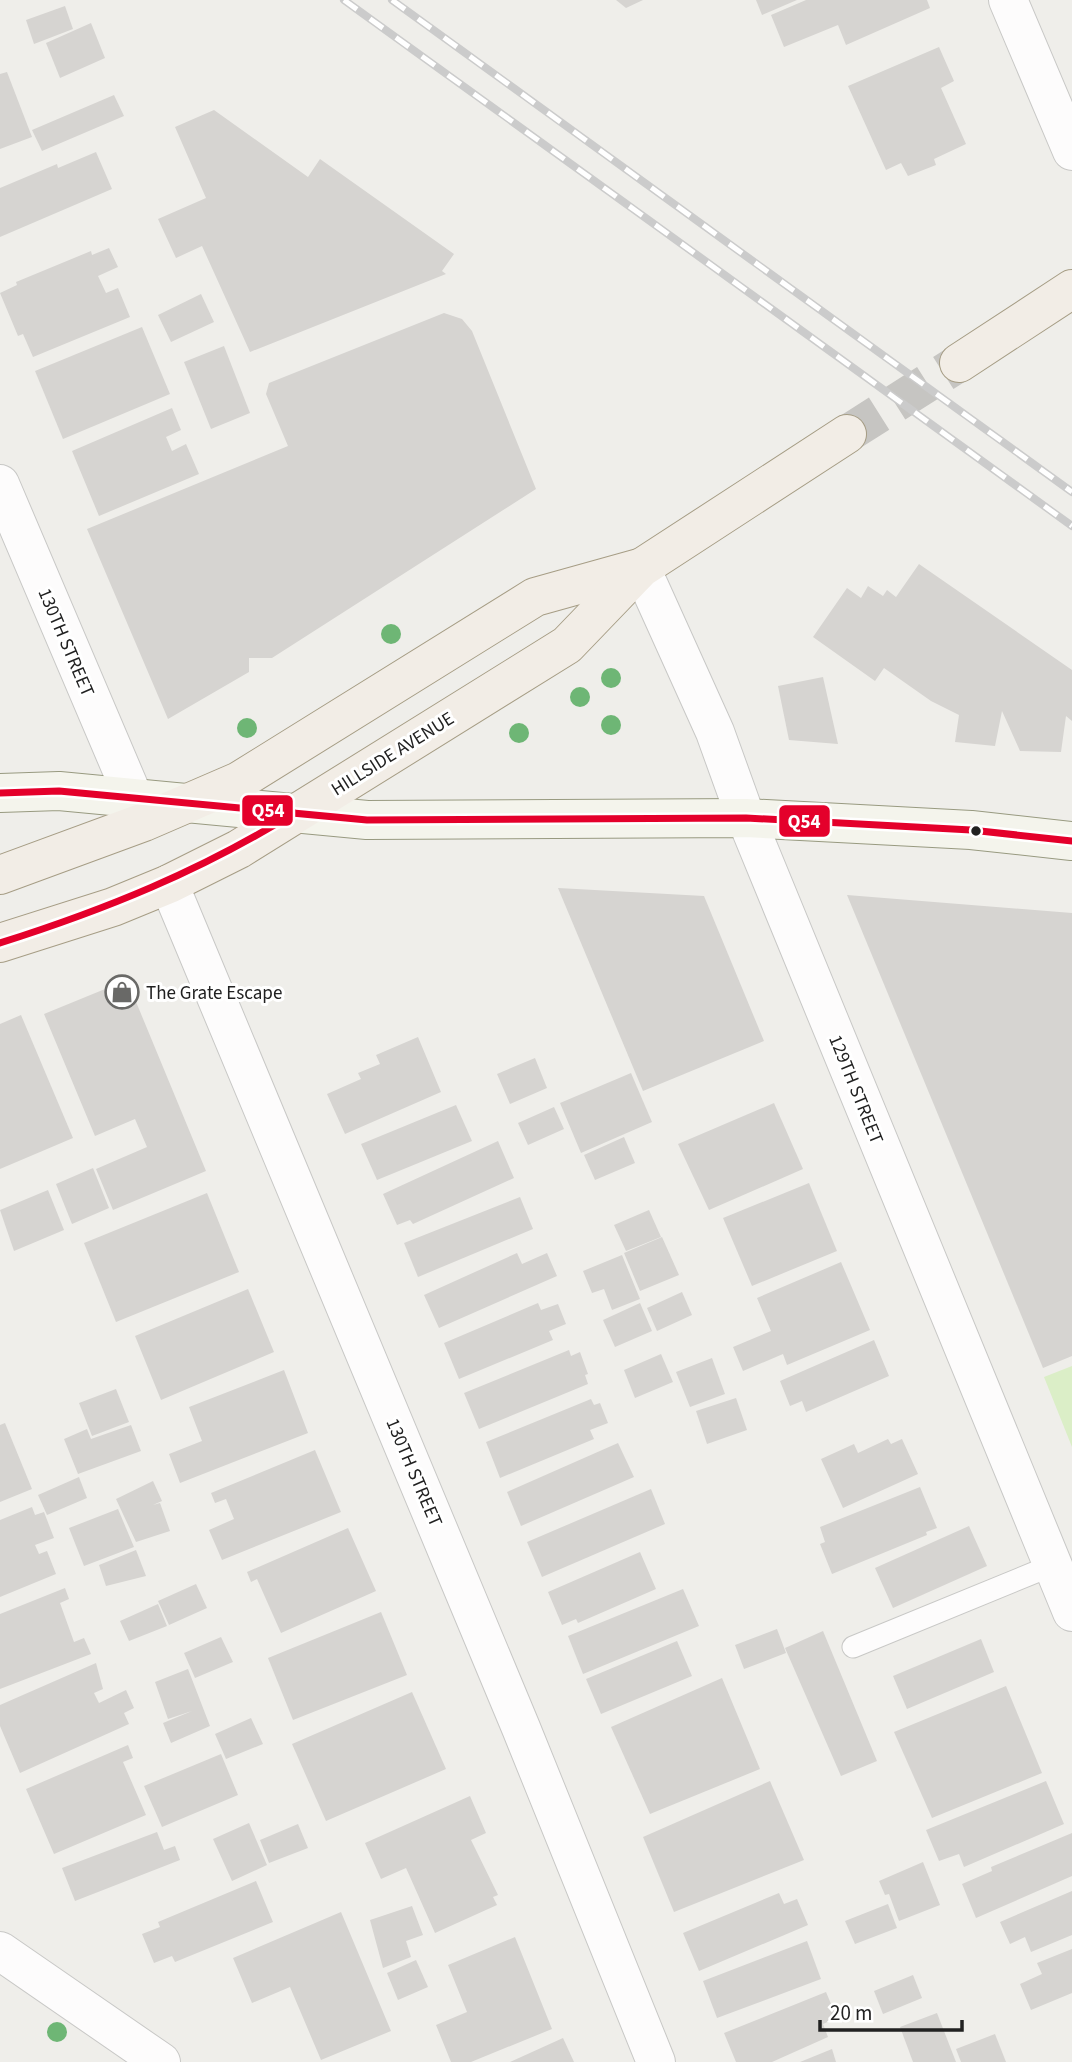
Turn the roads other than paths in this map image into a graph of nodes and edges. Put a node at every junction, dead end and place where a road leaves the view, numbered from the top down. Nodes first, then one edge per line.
1 (1009, 0) edge
2 (1072, 151) edge
3 (1072, 289) edge
4 (959, 363) tunnel mouth
5 (846, 435) tunnel mouth
6 (0, 484) edge
7 (10, 533) edge
8 (641, 568) junction
9 (0, 793) edge
10 (135, 800) junction
11 (188, 803) junction
12 (294, 813) junction
13 (746, 818) junction
14 (1072, 841) edge
15 (0, 875) edge
16 (169, 884) junction
17 (0, 943) edge
18 (1052, 1565) junction
19 (1072, 1612) edge
20 (853, 1647) dead end
21 (0, 1951) edge
22 (161, 2062) edge
23 (656, 2062) edge

1 - 2 street
3 - 4 main road
5 - 8 main road, HILLSIDE AVENUE
6 - 7 street, 130TH STREET
7 - 10 street, 130TH STREET
8 - 11 main road, HILLSIDE AVENUE
8 - 12 main road, HILLSIDE AVENUE
8 - 13 street, 129TH STREET
9 - 10 main road
10 - 11 main road
11 - 12 main road
11 - 15 main road, HILLSIDE AVENUE
12 - 13 main road
12 - 16 main road, HILLSIDE AVENUE
13 - 14 main road
13 - 18 street, 129TH STREET
16 - 17 main road, HILLSIDE AVENUE
16 - 23 street, 130TH STREET
18 - 19 street, 129TH STREET
18 - 20 lane
21 - 22 street

